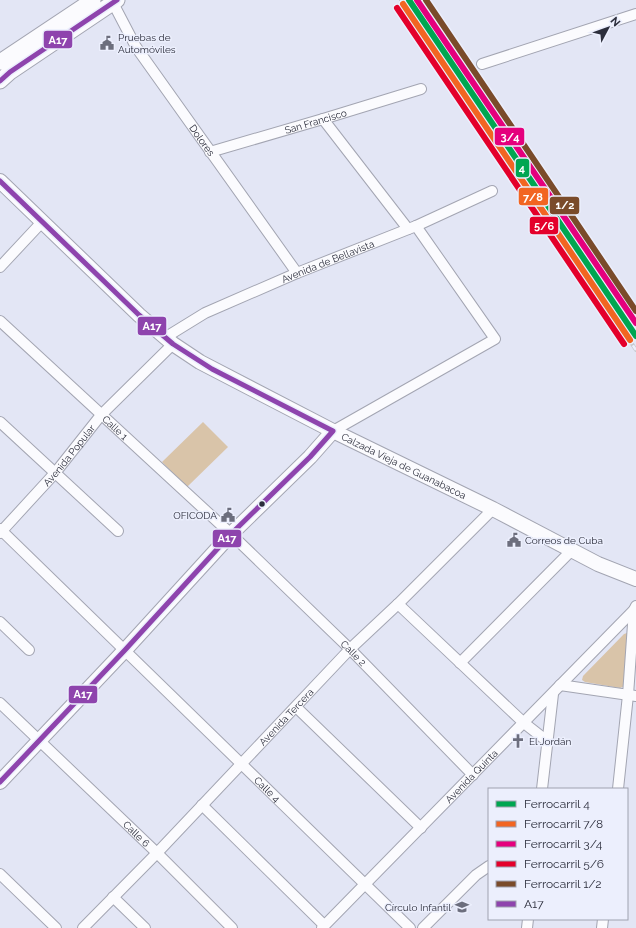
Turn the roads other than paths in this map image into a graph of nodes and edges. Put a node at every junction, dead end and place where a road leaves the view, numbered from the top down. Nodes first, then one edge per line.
1 (93, 0) edge
2 (115, 1) edge
3 (636, 14) edge
4 (0, 62) edge
5 (482, 64) dead end
6 (0, 82) edge
7 (421, 89) dead end
8 (323, 119) junction
9 (210, 152) junction
10 (0, 181) edge
11 (492, 191) dead end
12 (42, 222) junction
13 (412, 227) junction
14 (0, 267) edge
15 (297, 273) junction
16 (0, 321) edge
17 (169, 341) junction
18 (102, 416) junction
19 (0, 422) edge
20 (333, 431) junction
21 (55, 473) junction
22 (493, 509) junction
23 (1, 531) edge
24 (118, 531) dead end
25 (230, 534) junction
26 (572, 550) junction
27 (636, 579) edge
28 (398, 604) junction
29 (635, 608) edge
30 (0, 622) edge
31 (350, 649) junction
32 (29, 650) dead end
33 (125, 650) junction
34 (460, 663) junction
35 (560, 685) junction
36 (553, 694) junction
37 (632, 695) edge
38 (0, 703) edge
39 (296, 707) junction
40 (524, 723) junction
41 (39, 741) junction
42 (547, 741) junction
43 (242, 764) junction
44 (473, 775) junction
45 (0, 782) edge
46 (542, 788) edge
47 (618, 788) edge
48 (202, 805) junction
49 (420, 828) junction
50 (157, 853) junction
51 (488, 867) edge
52 (0, 874) edge
53 (366, 884) junction
54 (113, 897) junction
55 (323, 927) edge
56 (56, 928) edge
57 (83, 928) edge
58 (145, 928) edge
59 (232, 928) edge
60 (410, 928) edge
61 (423, 928) edge

1 - 4 main road
2 - 6 main road
2 - 9 street, Dolores
3 - 5 street
7 - 8 street, San Francisco
8 - 9 street, San Francisco
8 - 13 street
9 - 15 street, Dolores
10 - 12 main road, Calzada Vieja de Guanabacoa
11 - 13 street, Avenida de Bellavista
12 - 14 street
12 - 17 main road, Calzada Vieja de Guanabacoa
13 - 15 street, Avenida de Bellavista
13 - 20 street
15 - 17 street, Avenida de Bellavista
16 - 18 street, Calle 1
17 - 18 street, Avenida Popular
17 - 20 main road, Calzada Vieja de Guanabacoa
18 - 21 street, Avenida Popular
18 - 25 street, Calle 1
19 - 21 street
20 - 22 main road, Calzada Vieja de Guanabacoa
20 - 25 main road
21 - 23 street, Avenida Popular
21 - 24 street
22 - 26 main road, Calzada Vieja de Guanabacoa
22 - 28 street, Avenida Tercera
23 - 33 street, Calle 4
25 - 31 street, Calle 2
25 - 33 main road
26 - 27 main road, Calzada Vieja de Guanabacoa
26 - 34 street
28 - 31 street, Avenida Tercera
28 - 34 street
29 - 35 street, Avenida Quinta
29 - 37 street
30 - 32 street
31 - 39 street, Avenida Tercera
31 - 44 street, Calle 2
33 - 41 main road
33 - 43 street, Calle 4
34 - 40 street
35 - 36 street, Avenida Quinta
35 - 37 street
36 - 40 street, Avenida Quinta
36 - 42 street
37 - 47 street
38 - 41 street, Calle 6
39 - 43 street, Avenida Tercera
39 - 49 street
40 - 42 street
40 - 44 street, Avenida Quinta
41 - 45 main road
41 - 50 street, Calle 6
42 - 46 street
43 - 48 street, Avenida Tercera
43 - 53 street, Calle 4
44 - 49 street, Avenida Quinta
48 - 50 street, Avenida Tercera
48 - 55 street
49 - 53 street, Avenida Quinta
50 - 54 street, Avenida Tercera
50 - 59 street, Calle 6
51 - 61 street
52 - 56 street
53 - 55 street, Avenida Quinta
53 - 60 street, Calle 4
54 - 57 street, Avenida Tercera
54 - 58 street

